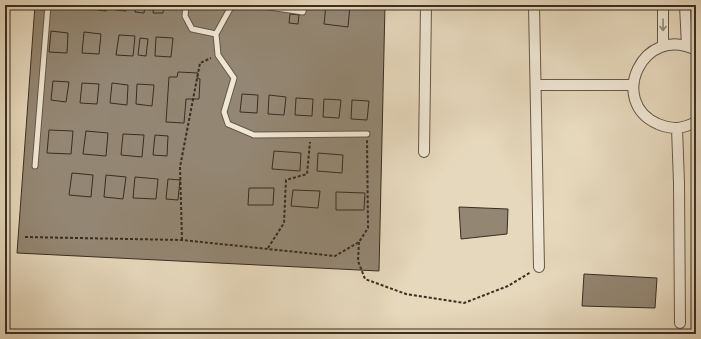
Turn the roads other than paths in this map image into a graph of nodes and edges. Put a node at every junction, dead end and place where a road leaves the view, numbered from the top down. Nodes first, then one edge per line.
1 (48, 5) edge
2 (186, 5) edge
3 (232, 5) edge
4 (256, 5) edge
5 (304, 5) edge
6 (426, 5) edge
7 (534, 5) edge
8 (663, 5) edge
9 (685, 5) edge
10 (216, 34) junction
11 (663, 46) junction
12 (692, 48) edge
13 (536, 85) junction
14 (632, 85) junction
15 (696, 122) edge
16 (677, 128) junction
17 (367, 134) road end
18 (424, 152) dead end
19 (35, 166) dead end
20 (538, 267) road end
21 (680, 323) dead end

1 - 19 lane
2 - 10 lane
3 - 10 lane
4 - 5 lane
6 - 18 street
7 - 13 street
8 -> 11 street
9 - 12 street
10 - 17 lane
11 - 12 street
11 - 14 street
13 - 14 street
13 - 20 street
14 - 16 street
15 - 16 street
16 - 21 street

